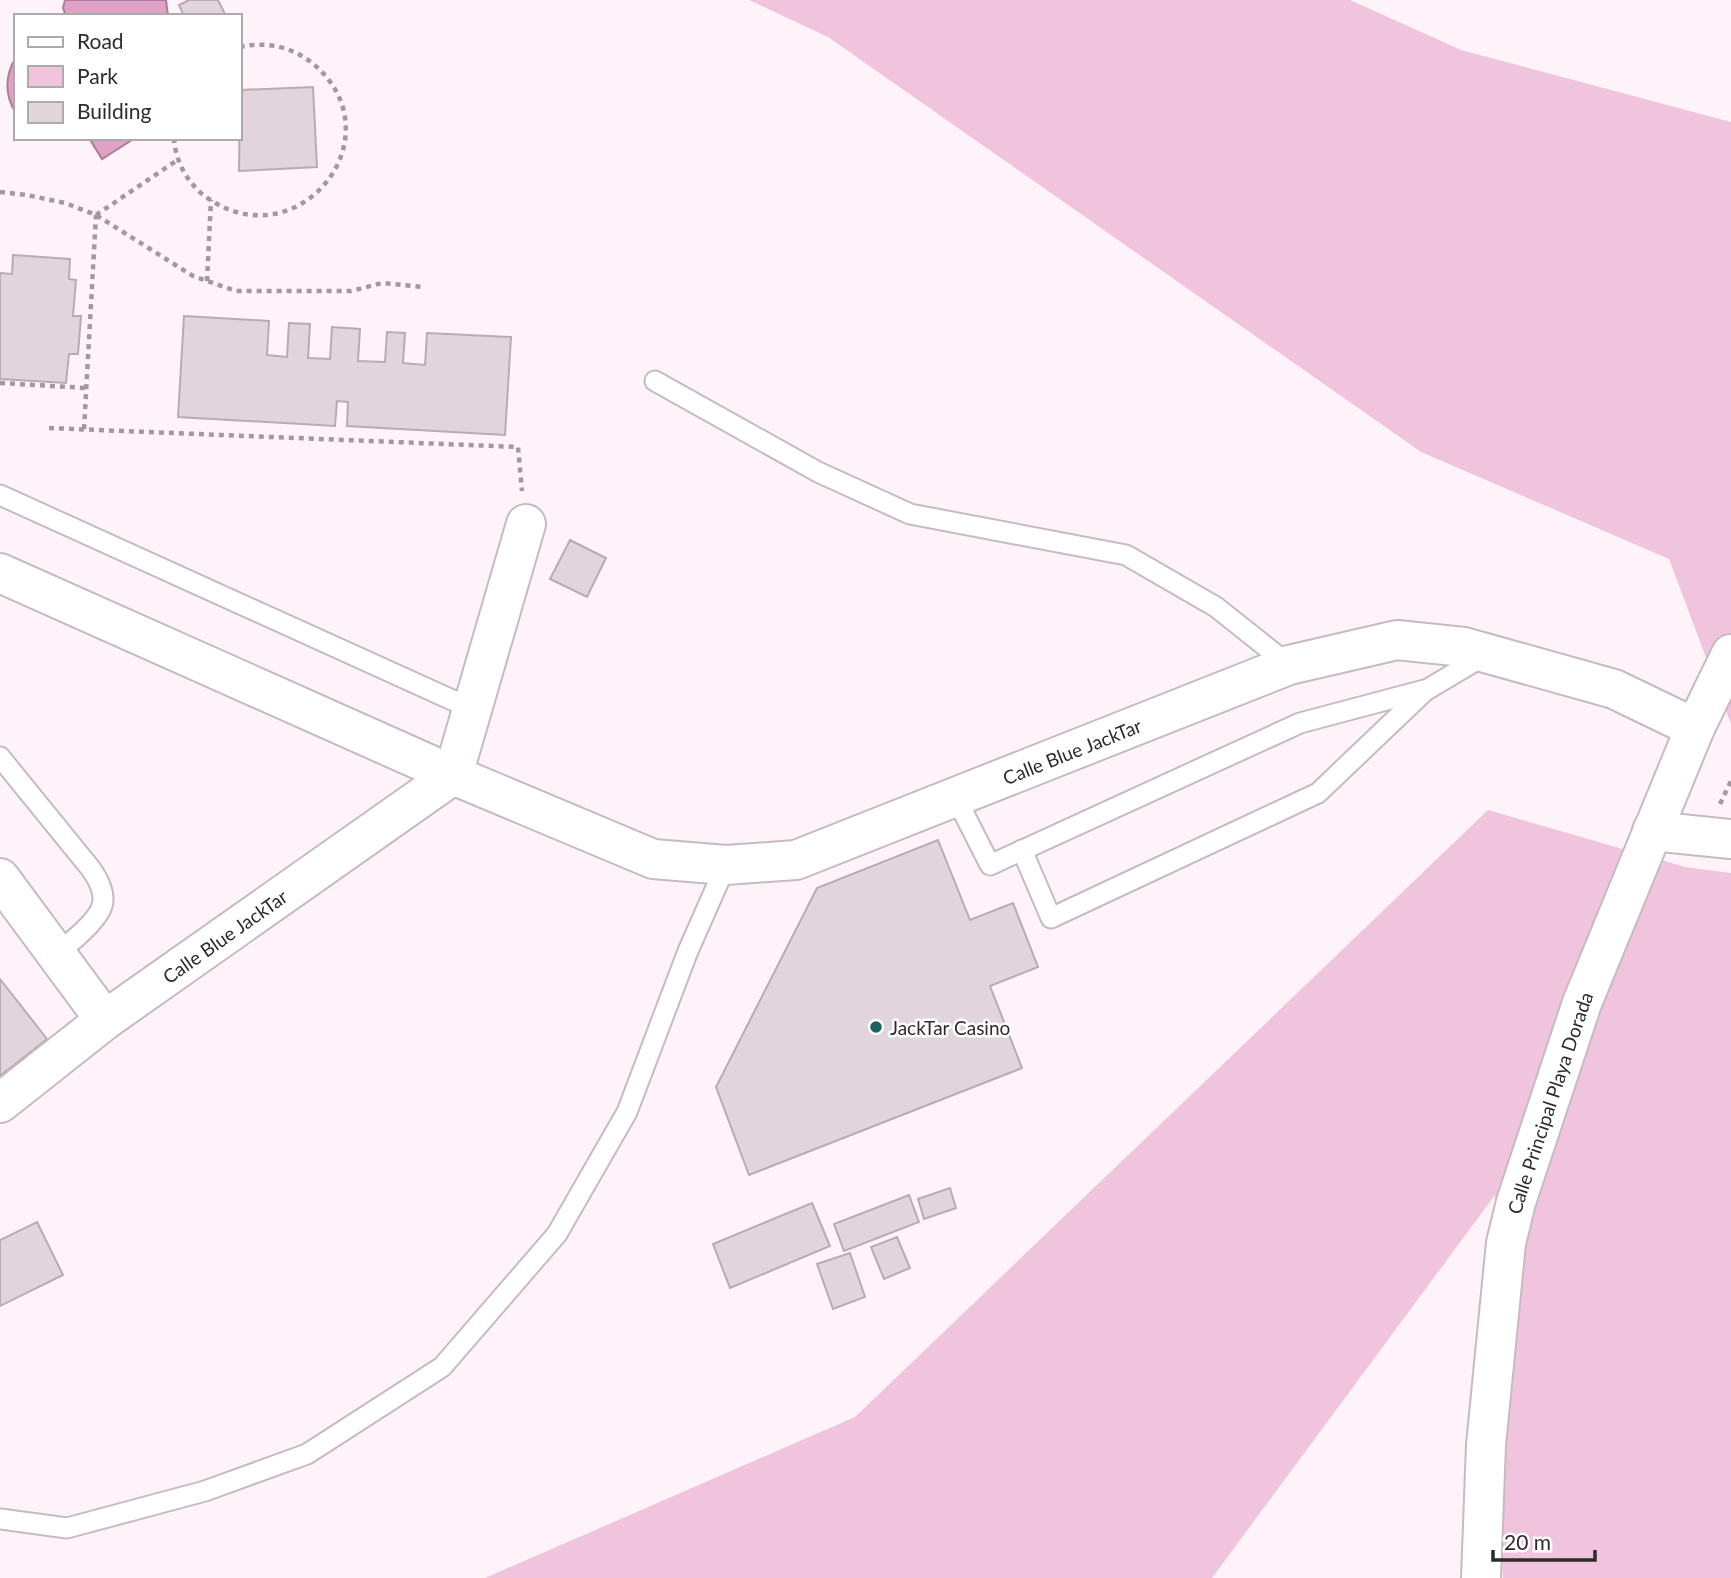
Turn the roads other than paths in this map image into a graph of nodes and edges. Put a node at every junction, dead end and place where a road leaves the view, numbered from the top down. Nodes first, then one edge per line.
1 (655, 381) dead end
2 (0, 495) edge
3 (526, 524) road end
4 (0, 573) edge
5 (1487, 654) junction
6 (1731, 654) edge
7 (1289, 665) junction
8 (1427, 688) junction
9 (472, 709) junction
10 (1695, 728) junction
11 (0, 757) edge
12 (453, 775) junction
13 (955, 796) junction
14 (1652, 831) junction
15 (1731, 839) edge
16 (1022, 850) junction
17 (726, 865) junction
18 (0, 878) edge
19 (56, 954) junction
20 (105, 1020) junction
21 (0, 1103) edge
22 (0, 1519) edge
23 (1481, 1578) edge

1 - 7 lane
2 - 9 lane
3 - 9 street
4 - 12 street, Calle Blue JackTar
5 - 7 street, Calle Blue JackTar
5 - 8 lane
5 - 10 street, Calle Blue JackTar
6 - 10 street, Calle Principal Playa Dorada
7 - 13 street, Calle Blue JackTar
8 - 16 lane
8 - 16 lane
9 - 12 street
10 - 14 street, Calle Principal Playa Dorada
11 - 19 lane
12 - 17 street, Calle Blue JackTar
12 - 20 street, Calle Blue JackTar
13 - 16 lane
13 - 17 street, Calle Blue JackTar
14 - 15 street
14 - 23 street, Calle Principal Playa Dorada
17 - 22 lane
18 - 19 street
19 - 20 street
20 - 21 street, Calle Blue JackTar

